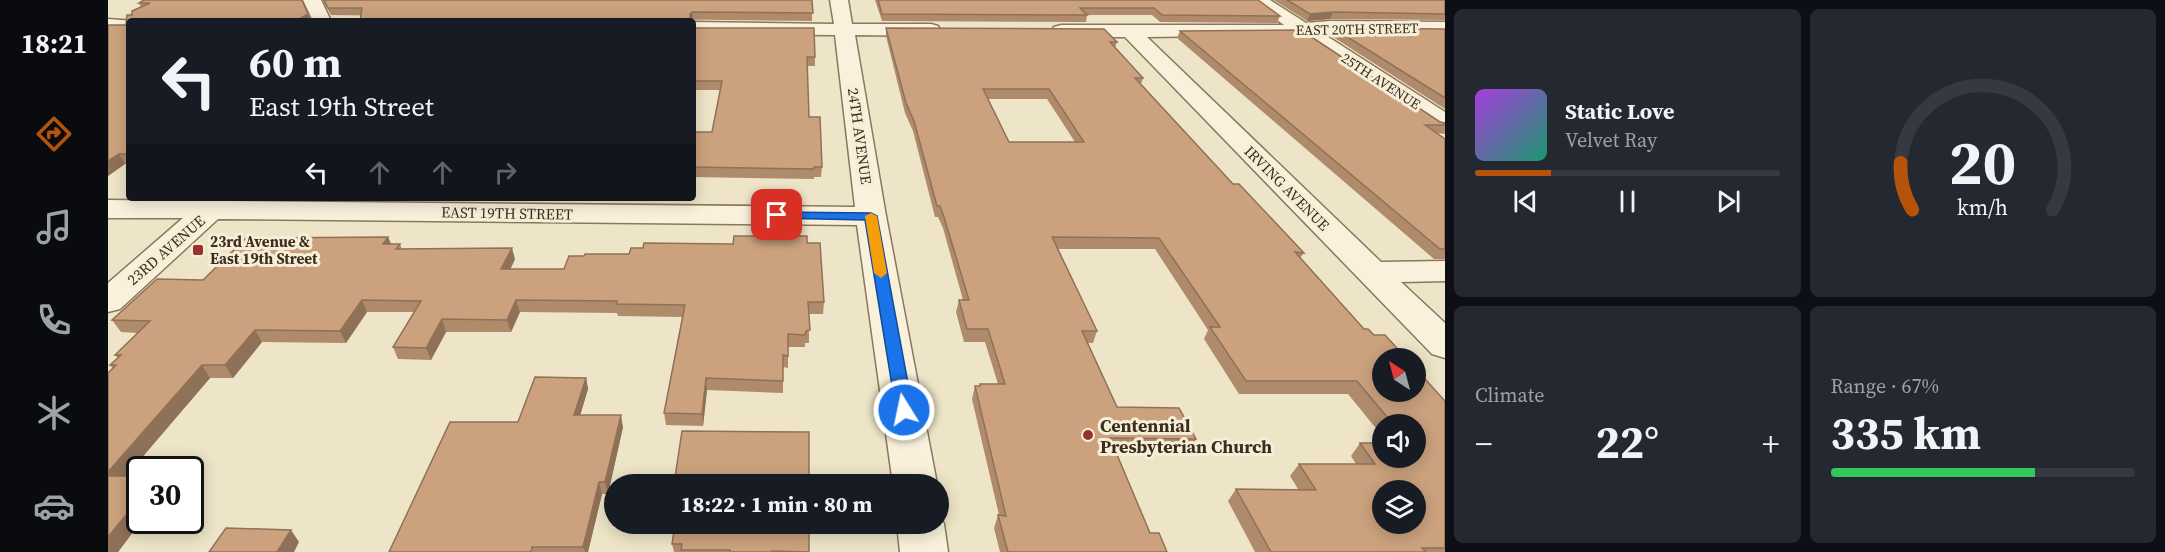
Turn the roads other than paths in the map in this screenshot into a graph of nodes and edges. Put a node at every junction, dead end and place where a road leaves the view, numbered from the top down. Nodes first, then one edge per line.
1 (312, 0) edge
2 (1258, 0) edge
3 (841, 15) edge
4 (320, 18) edge
5 (696, 28) edge
6 (1445, 28) edge
7 (950, 30) edge
8 (1046, 30) edge
9 (1303, 30) junction
10 (1130, 31) junction
11 (1445, 123) edge
12 (218, 204) edge
13 (451, 205) edge
14 (108, 209) edge
15 (871, 216) junction
16 (1445, 271) edge
17 (1372, 272) junction
18 (108, 302) edge
19 (1445, 345) edge
20 (913, 474) edge
21 (921, 534) edge
22 (924, 552) edge

1 - 4 street
2 - 9 street, 25TH AVENUE
3 - 5 street
3 - 7 street
3 - 15 street, 24TH AVENUE
6 - 9 street, EAST 20TH STREET
8 - 10 street, EAST 20TH STREET
9 - 10 street, EAST 20TH STREET
9 - 11 street, 25TH AVENUE
10 - 17 street, IRVING AVENUE
12 - 13 street, EAST 19TH STREET
12 - 14 street, EAST 19TH STREET
12 - 18 street, 23RD AVENUE
13 - 15 street, EAST 19TH STREET
15 - 20 street, 24TH AVENUE
16 - 17 street
17 - 19 street, IRVING AVENUE
21 - 22 street

